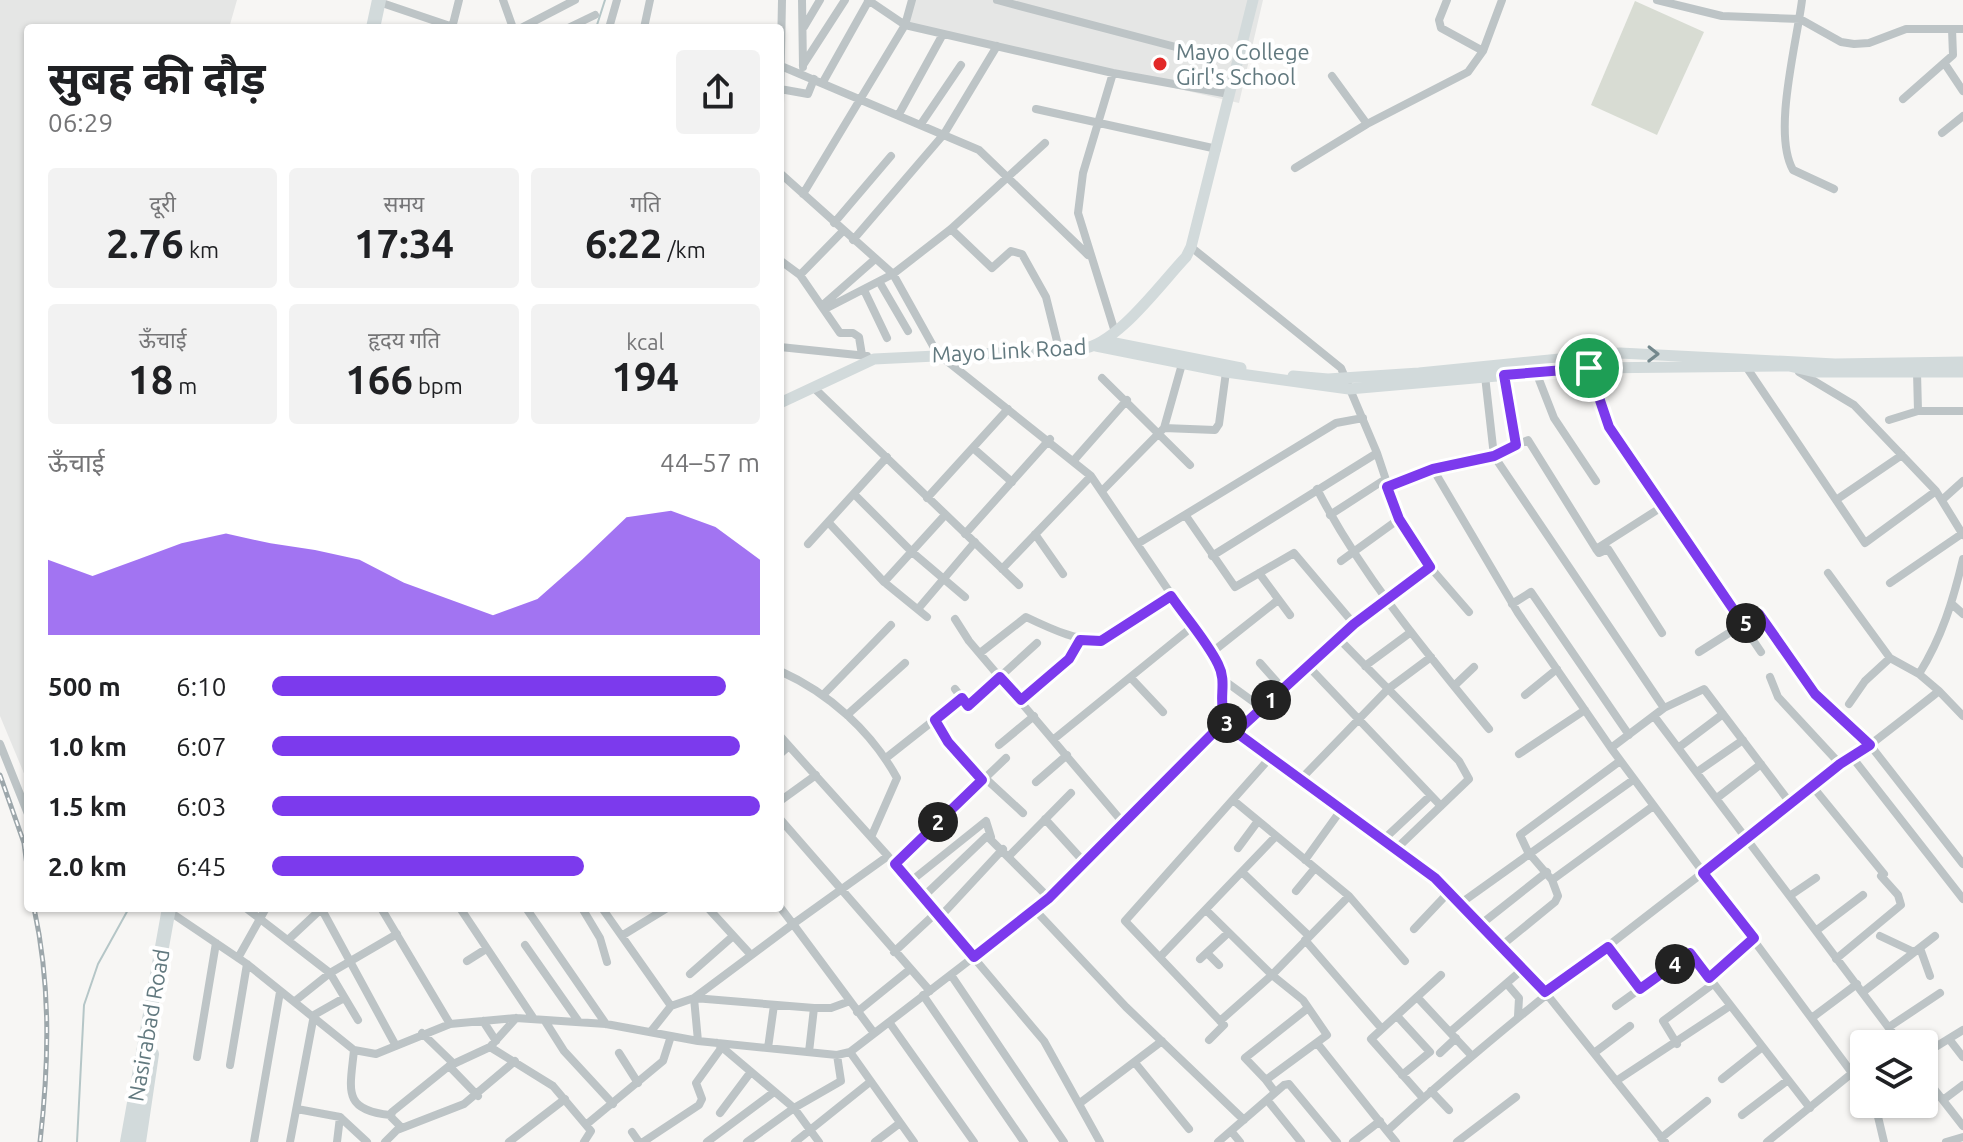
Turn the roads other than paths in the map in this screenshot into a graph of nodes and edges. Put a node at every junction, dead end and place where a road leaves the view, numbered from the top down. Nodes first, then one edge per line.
1 (459, 0) edge
2 (503, 0) edge
3 (575, 0) edge
4 (617, 0) edge
5 (650, 0) edge
6 (782, 0) edge
7 (802, 0) edge
8 (820, 0) edge
9 (845, 0) edge
10 (868, 0) edge
11 (912, 0) edge
12 (997, 0) edge
13 (1253, 0) edge
14 (1447, 0) edge
15 (1502, 0) edge
16 (1657, 0) edge
17 (1802, 0) edge
18 (383, 1) edge
19 (595, 15) dead end
20 (1800, 19) junction
21 (374, 24) edge
22 (381, 24) edge
23 (446, 24) edge
24 (455, 24) edge
25 (512, 24) edge
26 (529, 24) edge
27 (576, 24) edge
28 (610, 24) edge
29 (645, 24) edge
30 (782, 24) edge
31 (905, 25) junction
32 (803, 28) junction
33 (1952, 29) junction
34 (1963, 29) edge
35 (943, 34) junction
36 (997, 46) junction
37 (1483, 51) junction
38 (1210, 56) dead end
39 (1945, 64) junction
40 (961, 65) dead end
41 (784, 67) edge
42 (803, 70) junction
43 (1113, 73) junction
44 (1332, 76) dead end
45 (818, 80) junction
46 (784, 90) edge
47 (1963, 91) edge
48 (1229, 94) junction
49 (861, 98) junction
50 (1903, 99) dead end
51 (1036, 109) dead end
52 (899, 114) junction
53 (1963, 116) edge
54 (1097, 123) junction
55 (921, 124) junction
56 (1367, 124) junction
57 (1942, 133) dead end
58 (944, 134) junction
59 (1045, 143) dead end
60 (1217, 149) junction
61 (891, 156) dead end
62 (1295, 168) dead end
63 (784, 177) edge
64 (1009, 179) junction
65 (1834, 189) dead end
66 (803, 194) junction
67 (834, 223) junction
68 (951, 229) junction
69 (843, 231) junction
70 (853, 240) junction
71 (1191, 247) junction
72 (1088, 255) junction
73 (874, 260) junction
74 (784, 263) edge
75 (893, 274) junction
76 (800, 275) junction
77 (880, 283) junction
78 (864, 290) junction
79 (825, 306) junction
80 (908, 331) dead end
81 (1115, 332) junction
82 (887, 338) dead end
83 (1100, 343) junction
84 (784, 347) edge
85 (1059, 349) junction
86 (937, 353) junction
87 (1587, 355) junction
88 (868, 357) junction
89 (1743, 361) junction
90 (1963, 362) edge
91 (1789, 363) junction
92 (1182, 364) junction
93 (1589, 368) junction
94 (1226, 372) junction
95 (1536, 372) junction
96 (1917, 372) junction
97 (1963, 372) edge
98 (1504, 375) junction
99 (1485, 376) junction
100 (1102, 378) dead end
101 (1348, 383) junction
102 (813, 387) junction
103 (1127, 400) junction
104 (784, 401) edge
105 (1008, 409) junction
106 (1918, 411) junction
107 (1963, 411) edge
108 (1363, 418) junction
109 (1889, 420) dead end
110 (1161, 431) junction
111 (1050, 439) junction
112 (1516, 445) junction
113 (973, 448) junction
114 (1377, 453) junction
115 (1902, 455) junction
116 (1494, 456) junction
117 (887, 457) junction
118 (1075, 459) junction
119 (1190, 465) dead end
120 (1433, 469) junction
121 (1091, 476) junction
122 (1596, 481) dead end
123 (1963, 481) edge
124 (1012, 482) junction
125 (1386, 484) junction
126 (1317, 489) junction
127 (1103, 490) junction
128 (854, 494) junction
129 (1939, 496) junction
130 (927, 498) junction
131 (1836, 500) junction
132 (1665, 505) junction
133 (945, 515) junction
134 (1330, 515) junction
135 (1186, 516) junction
136 (1399, 519) junction
137 (829, 523) junction
138 (965, 534) junction
139 (1035, 534) junction
140 (1963, 534) edge
141 (975, 542) junction
142 (808, 544) dead end
143 (1137, 544) junction
144 (1596, 549) junction
145 (1354, 551) junction
146 (912, 552) junction
147 (1212, 556) junction
148 (1963, 559) edge
149 (1341, 561) dead end
150 (1430, 567) junction
151 (1002, 569) junction
152 (1259, 573) junction
153 (1828, 573) dead end
154 (1063, 574) dead end
155 (944, 579) junction
156 (884, 582) junction
157 (1890, 583) dead end
158 (1019, 585) dead end
159 (1171, 596) junction
160 (965, 597) dead end
161 (1387, 597) junction
162 (1278, 600) junction
163 (1512, 604) junction
164 (1953, 605) junction
165 (918, 609) junction
166 (1469, 612) dead end
167 (1963, 614) edge
168 (1290, 615) dead end
169 (927, 617) dead end
170 (955, 619) dead end
171 (1354, 624) junction
172 (891, 625) dead end
173 (1744, 625) junction
174 (1192, 627) junction
175 (1411, 632) junction
176 (1662, 633) dead end
177 (1338, 638) junction
178 (1080, 640) junction
179 (1037, 643) dead end
180 (1699, 652) dead end
181 (1761, 652) dead end
182 (980, 653) junction
183 (1211, 653) junction
184 (1431, 657) junction
185 (1890, 658) junction
186 (905, 663) dead end
187 (1260, 663) dead end
188 (1308, 666) junction
189 (1365, 666) junction
190 (1474, 667) dead end
191 (1557, 669) junction
192 (784, 673) edge
193 (1919, 674) junction
194 (1000, 677) junction
195 (1770, 677) dead end
196 (1131, 678) junction
197 (1222, 679) junction
198 (1454, 686) junction
199 (955, 689) dead end
200 (1283, 689) junction
201 (1388, 689) junction
202 (1939, 691) junction
203 (823, 695) junction
204 (1525, 695) dead end
205 (962, 698) junction
206 (1021, 700) junction
207 (1849, 704) dead end
208 (1262, 708) junction
209 (1664, 708) junction
210 (1585, 710) junction
211 (1163, 712) dead end
212 (1723, 714) junction
213 (847, 715) junction
214 (1034, 716) junction
215 (1654, 716) junction
216 (1963, 716) edge
217 (935, 720) junction
218 (1358, 720) junction
219 (1225, 721) junction
220 (1489, 729) dead end
221 (1236, 732) junction
222 (1629, 735) junction
223 (1054, 739) junction
224 (784, 740) edge
225 (1743, 740) junction
226 (0, 744) edge
227 (999, 745) dead end
228 (1870, 745) junction
229 (789, 746) junction
230 (1611, 748) junction
231 (1678, 748) junction
232 (784, 750) edge
233 (1519, 754) dead end
234 (1067, 755) junction
235 (1852, 757) junction
236 (886, 758) junction
237 (1006, 758) dead end
238 (1269, 759) junction
239 (1620, 761) junction
240 (1761, 764) junction
241 (1840, 764) junction
242 (1697, 772) junction
243 (816, 775) junction
244 (984, 779) junction
245 (1633, 780) junction
246 (1299, 781) junction
247 (1036, 782) dead end
248 (1813, 787) junction
249 (1071, 793) dead end
250 (1430, 796) junction
251 (784, 798) edge
252 (1717, 798) junction
253 (1233, 800) junction
254 (24, 804) edge
255 (1791, 804) junction
256 (1441, 806) junction
257 (1652, 807) junction
258 (1341, 810) junction
259 (1023, 813) dead end
260 (1045, 819) junction
261 (1258, 821) junction
262 (784, 824) edge
263 (1125, 825) junction
264 (872, 835) junction
265 (1276, 836) junction
266 (991, 837) junction
267 (1383, 840) junction
268 (1746, 841) junction
269 (1238, 848) dead end
270 (1396, 849) junction
271 (1528, 852) junction
272 (1006, 853) junction
273 (888, 856) junction
274 (1305, 860) junction
275 (1085, 863) junction
276 (895, 864) junction
277 (1963, 864) edge
278 (1315, 868) junction
279 (1242, 872) junction
280 (1703, 873) junction
281 (1550, 876) junction
282 (1816, 878) dead end
283 (911, 881) junction
284 (841, 891) junction
285 (1296, 891) dead end
286 (1449, 892) junction
287 (1791, 895) junction
288 (1863, 895) dead end
289 (1349, 896) junction
290 (923, 897) junction
291 (1049, 898) junction
292 (1963, 899) edge
293 (1461, 903) junction
294 (1035, 910) junction
295 (1206, 910) junction
296 (174, 912) edge
297 (174, 912) edge
298 (175, 912) edge
299 (251, 912) edge
300 (264, 912) edge
301 (318, 912) edge
302 (323, 912) edge
303 (383, 912) edge
304 (463, 912) edge
305 (529, 912) edge
306 (584, 912) edge
307 (605, 912) edge
308 (660, 912) edge
309 (713, 912) edge
310 (784, 912) edge
311 (938, 915) junction
312 (260, 919) junction
313 (793, 924) junction
314 (1480, 925) junction
315 (1414, 929) dead end
316 (1817, 930) junction
317 (1228, 933) junction
318 (397, 934) junction
319 (623, 935) junction
320 (1880, 936) dead end
321 (1935, 936) dead end
322 (732, 937) junction
323 (1307, 938) junction
324 (1754, 938) junction
325 (289, 939) junction
326 (216, 943) junction
327 (525, 945) dead end
328 (1501, 946) junction
329 (1608, 947) junction
330 (486, 949) junction
331 (1917, 950) junction
332 (894, 952) junction
333 (751, 955) junction
334 (974, 957) junction
335 (1160, 957) junction
336 (238, 958) junction
337 (1836, 959) junction
338 (467, 961) dead end
339 (1405, 961) dead end
340 (348, 962) junction
341 (607, 962) dead end
342 (247, 964) junction
343 (1219, 965) dead end
344 (1523, 969) junction
345 (909, 970) junction
346 (330, 973) junction
347 (690, 974) dead end
348 (951, 975) junction
349 (1272, 975) junction
350 (1441, 975) dead end
351 (1930, 976) dead end
352 (1711, 981) junction
353 (1507, 984) junction
354 (1860, 988) junction
355 (1640, 989) junction
356 (280, 992) junction
357 (1545, 992) junction
358 (926, 993) junction
359 (1940, 993) dead end
360 (1417, 997) junction
361 (344, 998) junction
362 (694, 998) junction
363 (295, 1001) junction
364 (850, 1001) junction
365 (774, 1005) junction
366 (671, 1006) junction
367 (1616, 1006) dead end
368 (1730, 1006) junction
369 (814, 1008) junction
370 (1308, 1008) junction
371 (857, 1012) junction
372 (314, 1015) junction
373 (1397, 1016) junction
374 (1518, 1016) junction
375 (1813, 1017) junction
376 (516, 1018) junction
377 (534, 1019) junction
378 (358, 1020) dead end
379 (483, 1021) junction
380 (545, 1021) junction
381 (1220, 1021) junction
382 (579, 1022) junction
383 (889, 1022) junction
384 (450, 1024) junction
385 (606, 1024) junction
386 (1630, 1026) dead end
387 (1889, 1027) junction
388 (1382, 1029) junction
389 (652, 1030) junction
390 (1891, 1030) edge
391 (1963, 1030) edge
392 (422, 1033) junction
393 (874, 1033) junction
394 (1453, 1035) junction
395 (671, 1036) junction
396 (1949, 1039) junction
397 (1209, 1040) dead end
398 (698, 1041) junction
399 (1162, 1041) junction
400 (1317, 1043) junction
401 (493, 1044) junction
402 (1677, 1044) junction
403 (719, 1045) junction
404 (396, 1046) junction
405 (1938, 1046) edge
406 (768, 1048) junction
407 (1761, 1048) junction
408 (354, 1050) junction
409 (809, 1052) junction
410 (850, 1052) junction
411 (619, 1053) dead end
412 (1440, 1053) dead end
413 (1594, 1053) junction
414 (837, 1055) junction
415 (1471, 1055) junction
416 (197, 1057) dead end
417 (1963, 1057) edge
418 (515, 1061) junction
419 (1136, 1064) junction
420 (230, 1065) dead end
421 (452, 1065) junction
422 (1850, 1072) edge
423 (750, 1073) junction
424 (1402, 1075) junction
425 (1850, 1075) edge
426 (1722, 1079) dead end
427 (1266, 1080) junction
428 (1788, 1080) junction
429 (1616, 1081) junction
430 (870, 1082) junction
431 (638, 1083) junction
432 (1963, 1085) edge
433 (1431, 1091) junction
434 (774, 1092) junction
435 (1275, 1092) junction
436 (1938, 1094) edge
437 (478, 1096) junction
438 (1516, 1097) dead end
439 (1423, 1098) junction
440 (565, 1099) junction
441 (1943, 1100) junction
442 (1268, 1101) junction
443 (1707, 1101) dead end
444 (1080, 1103) junction
445 (613, 1104) junction
446 (794, 1108) junction
447 (1810, 1108) junction
448 (297, 1109) junction
449 (1449, 1110) dead end
450 (720, 1113) dead end
451 (390, 1115) junction
452 (1742, 1115) dead end
453 (340, 1117) junction
454 (1878, 1118) edge
455 (1244, 1120) junction
456 (1380, 1121) junction
457 (900, 1123) junction
458 (587, 1124) junction
459 (1963, 1126) edge
460 (402, 1128) junction
461 (1189, 1129) dead end
462 (811, 1131) junction
463 (1231, 1131) junction
464 (1387, 1131) junction
465 (632, 1132) dead end
466 (1963, 1137) edge
467 (1663, 1140) edge
468 (127, 1142) edge
469 (139, 1142) edge
470 (254, 1142) edge
471 (290, 1142) edge
472 (337, 1142) edge
473 (367, 1142) edge
474 (385, 1142) edge
475 (509, 1142) edge
476 (584, 1142) edge
477 (641, 1142) edge
478 (707, 1142) edge
479 (747, 1142) edge
480 (795, 1142) edge
481 (819, 1142) edge
482 (875, 1142) edge
483 (914, 1142) edge
484 (974, 1142) edge
485 (1024, 1142) edge
486 (1064, 1142) edge
487 (1100, 1142) edge
488 (1218, 1142) edge
489 (1240, 1142) edge
490 (1301, 1142) edge
491 (1337, 1142) edge
492 (1353, 1142) edge
493 (1396, 1142) edge
494 (1457, 1142) edge
495 (1767, 1142) edge
496 (1884, 1142) edge
497 (1946, 1142) edge

1 - 24 street
2 - 25 street
3 - 26 street
4 - 28 street
5 - 29 street
6 - 30 street
7 - 32 street
8 - 32 street
9 - 42 street
10 - 31 street
10 - 45 street
11 - 31 street
12 - 38 street
13 - 48 street, Mayo Link Road
14 - 37 street
15 - 37 street
16 - 20 street
17 - 20 street
18 - 21 highway
18 - 22 highway
18 - 23 street
19 - 27 street
20 - 33 street
20 - 65 street
31 - 35 street
31 - 49 street
32 - 42 street
33 - 34 street
33 - 39 street
35 - 36 street
35 - 52 street
36 - 43 street
36 - 58 street
37 - 56 street
39 - 47 street
39 - 50 street
40 - 55 street
41 - 42 street
42 - 45 street
43 - 48 street
43 - 54 street
44 - 56 street
45 - 46 street
45 - 49 street
48 - 60 street, Mayo Link Road
49 - 52 street
49 - 66 street
51 - 54 street
52 - 55 street
53 - 57 street
54 - 60 street
54 - 72 street
55 - 58 street
56 - 62 street
58 - 64 street
58 - 70 street
59 - 64 street
60 - 71 street, Mayo Link Road
61 - 67 street
63 - 66 street
64 - 68 street
64 - 72 street
66 - 67 street
67 - 69 street
68 - 75 street
68 - 85 street
69 - 70 street
69 - 76 street
70 - 73 street
71 - 81 street, Mayo Link Road
71 - 101 street
72 - 81 street
73 - 75 street
73 - 79 street
74 - 76 street
75 - 77 street
75 - 86 street
76 - 79 street
77 - 78 street
77 - 80 street
78 - 79 street
78 - 82 street
79 - 88 street
81 - 83 street, Mayo Link Road
83 - 85 street, Mayo Link Road
83 - 92 street
83 - 101 street
84 - 88 street
85 - 86 street, Mayo Link Road
86 - 88 street, Mayo Link Road
86 - 105 street
87 -> 89 street
87 - 93 street
87 - 101 street
88 - 102 street, Mayo Link Road
89 - 91 street
89 - 93 street
89 - 131 street
90 - 91 street
91 - 96 street
91 - 115 street
92 - 94 street
92 - 110 street
93 - 95 street
93 - 132 street
94 - 101 street
94 - 110 street
95 - 98 street
95 - 122 street
96 - 97 street
96 - 106 street
98 - 99 street
98 - 112 street
99 - 101 street
99 - 116 street
100 - 103 street
101 - 108 street
102 - 104 street, Mayo Link Road
102 - 117 street
103 - 110 street
103 - 118 street
105 - 111 street
105 - 113 street
106 - 107 street
106 - 109 street
108 - 114 street
108 - 135 street
110 - 119 street
110 - 127 street
111 - 118 street
111 - 124 street
112 - 116 street
112 - 144 street
113 - 124 street
113 - 130 street
114 - 125 street
114 - 126 street
115 - 129 street
115 - 131 street
116 - 120 street
116 - 209 street
117 - 128 street
117 - 130 street
118 - 121 street
120 - 125 street
120 - 163 street
121 - 127 street
121 - 139 street
123 - 129 street
124 - 138 street
125 - 134 street
125 - 136 street
126 - 134 street
126 - 147 street
127 - 143 street
128 - 137 street
128 - 146 street
129 - 131 street
129 - 140 street
130 - 133 street
132 - 144 street
132 - 173 street
133 - 138 street
133 - 146 street
134 - 145 street
135 - 143 street
135 - 147 street
136 - 145 street
136 - 150 street
137 - 142 street
137 - 156 street
138 - 141 street
139 - 151 street
139 - 154 street
140 - 157 street
141 - 151 street
141 - 155 street
143 - 159 street
144 - 176 street
145 - 149 street
145 - 161 street
146 - 155 street
146 - 156 street
147 - 152 street
148 - 164 street
150 - 161 street
150 - 166 street
151 - 158 street
152 - 162 street
152 - 171 street
153 - 185 street
155 - 160 street
155 - 165 street
156 - 165 street
159 - 174 street
159 - 178 street
161 - 171 street
161 - 175 street
162 - 168 street
162 - 183 street
163 - 191 street
163 - 222 street
164 - 167 street
164 - 193 street
165 - 169 street
170 - 182 street
171 - 177 street
172 - 203 street
173 - 180 street
173 - 181 street
173 - 228 street
174 - 183 street
174 - 196 street
175 - 184 street
175 - 189 street
177 - 188 street
177 - 189 street
178 - 182 street
178 - 206 street
179 - 194 street
182 - 194 street
183 - 197 street
184 - 198 street
184 - 201 street
185 - 193 street
185 - 207 street
186 - 213 street
187 - 200 street
188 - 200 street
188 - 218 street
189 - 201 street
190 - 198 street
191 - 204 street
191 - 210 street
192 - 203 street
193 - 202 street
194 - 205 street
194 - 206 street
195 - 241 street
196 - 211 street
196 - 223 street
197 - 208 street
197 - 219 street
198 - 220 street
199 - 205 street
200 - 208 street
201 - 218 street
201 - 256 street
202 - 216 street
202 - 228 street
203 - 213 street
205 - 217 street
206 - 214 street
208 - 221 street
209 - 212 street
209 - 215 street
210 - 230 street
210 - 233 street
212 - 225 street
212 - 231 street
213 - 236 street
214 - 223 street
214 - 227 street
215 - 222 street
215 - 231 street
217 - 236 street
217 - 244 street
218 - 246 street
218 - 250 street
219 - 221 street
219 - 263 street
221 - 238 street
222 - 230 street
223 - 234 street
224 - 229 street
225 - 240 street
225 - 242 street
226 - 254 street
228 - 235 street
228 - 277 street
229 - 232 street
229 - 243 street
230 - 239 street
231 - 242 street
234 - 247 street
234 - 263 street
235 - 241 street
235 - 292 street
236 - 264 street
237 - 244 street
238 - 246 street
238 - 253 street
239 - 245 street
239 - 271 street
240 - 252 street
240 - 255 street
241 - 248 street
242 - 252 street
243 - 251 street
243 - 264 street
244 - 259 street
244 - 276 street
245 - 257 street
245 - 271 street
246 - 258 street
248 - 255 street
248 - 337 street
249 - 260 street
250 - 256 street
250 - 267 street
252 - 268 street
253 - 261 street
253 - 335 street
255 - 268 street
256 - 270 street
257 - 280 street
257 - 281 street
258 - 267 street
258 - 274 street
260 - 272 street
260 - 275 street
261 - 265 street
261 - 269 street
262 - 284 street
263 - 275 street
264 - 273 street
265 - 274 street
265 - 279 street
266 - 272 street
266 - 283 street
266 - 290 street
267 - 270 street
268 - 280 street
268 - 287 street
270 - 286 street
271 - 281 street
271 - 293 street
272 - 291 street
272 - 311 street
273 - 276 street
273 - 284 street
274 - 278 street
275 - 291 street
276 - 283 street
278 - 285 street
278 - 289 street
279 - 295 street
279 - 323 street
280 - 324 street
280 - 329 street
281 - 314 street
281 - 328 street
282 - 287 street
283 - 290 street
284 - 313 street
284 - 332 street
286 - 293 street
286 - 315 street
287 - 316 street
288 - 316 street
289 - 323 street
289 - 339 street
290 - 311 street
291 - 294 street
293 - 314 street
294 - 334 street
294 - 399 street
295 - 317 street
295 - 335 street
296 - 468 highway, Nasirabad Road
297 - 469 highway, Nasirabad Road
298 - 326 street
299 - 312 street
300 - 312 street
301 - 325 street
302 - 340 street
303 - 318 street
304 - 330 street
305 - 385 street
306 - 341 street
307 - 319 street
308 - 319 street
309 - 322 street
310 - 313 street
311 - 332 street
311 - 334 street
312 - 325 street
312 - 336 street
313 - 333 street
313 - 364 street
314 - 328 street
316 - 337 street
317 - 343 street
317 - 349 street
318 - 340 street
318 - 384 street
319 - 366 street
320 - 331 street
321 - 331 street
322 - 333 street
322 - 347 street
323 - 349 street
323 - 388 street
324 - 352 street
324 - 375 street
325 - 346 street
326 - 336 street
326 - 416 street
327 - 382 street
328 - 344 street
329 - 355 street
329 - 357 street
330 - 338 street
330 - 377 street
331 - 351 street
331 - 354 street
332 - 345 street
333 - 362 street
334 - 348 street
334 - 444 street
335 - 381 street
336 - 342 street
337 - 354 street
340 - 346 street
340 - 404 street
342 - 356 street
342 - 420 street
344 - 353 street
344 - 357 street
345 - 358 street
345 - 371 street
346 - 361 street
346 - 363 street
348 - 358 street
348 - 486 street
349 - 370 street
349 - 381 street
350 - 360 street
352 - 355 street
352 - 368 street
352 - 402 street
353 - 374 street
353 - 394 street
354 - 375 street
354 - 387 street
355 - 367 street
356 - 363 street
356 - 470 street
357 - 374 street
357 - 413 street
358 - 383 street
358 - 485 street
359 - 387 street
360 - 373 street
360 - 394 street
361 - 372 street
361 - 378 street
362 - 365 street
362 - 366 street
362 - 398 street
363 - 372 street
364 - 369 street
364 - 371 street
365 - 369 street
365 - 406 street
366 - 389 street
368 - 402 street
368 - 407 street
369 - 409 street
370 - 400 street
370 - 427 street
371 - 393 street
372 - 408 street
372 - 448 street
373 - 388 street
373 - 424 street
374 - 415 street
375 - 422 street
376 - 377 street
376 - 379 street
376 - 401 street
377 - 380 street
379 - 384 street
379 - 401 street
380 - 382 street
380 - 445 street
381 - 397 street
382 - 385 street
383 - 393 street
383 - 484 street
384 - 392 street
385 - 389 street
386 - 413 street
387 - 390 street
388 - 424 street
389 - 395 street
391 - 396 street
392 - 404 street
392 - 421 street
393 - 410 street
394 - 412 street
394 - 415 street
395 - 398 street
395 - 431 street
396 - 405 street
396 - 417 street
398 - 403 street
399 - 419 street
399 - 455 street
400 - 427 street
400 - 456 street
401 - 418 street
401 - 421 street
402 - 429 street
403 - 406 street
403 - 423 street
403 - 477 street
404 - 408 street
406 - 409 street
407 - 426 street
407 - 428 street
408 - 451 street
409 - 414 street
410 - 414 street
410 - 430 street
411 - 431 street
413 - 429 street
414 - 446 street
415 - 433 street
418 - 437 street
418 - 440 street
419 - 444 street
419 - 461 street
421 - 437 street
421 - 451 street
423 - 434 street
423 - 450 street
424 - 439 street
425 - 447 street
427 - 435 street
428 - 447 street
428 - 452 street
429 - 467 street
430 - 457 street
430 - 462 street
431 - 445 street
432 - 441 street
433 - 439 street
433 - 449 street
434 - 446 street
434 - 478 street
435 - 442 street
435 - 491 street
436 - 441 street
437 - 460 street
438 - 494 street
439 - 464 street
440 - 458 street
440 - 475 street
441 - 459 street
442 - 455 street
442 - 490 street
443 - 467 street
444 - 487 street
445 - 458 street
446 - 462 street
446 - 479 street
447 - 495 street
448 - 453 street
448 - 471 street
451 - 460 street
453 - 472 street
453 - 473 street
454 - 496 street
455 - 463 street
456 - 464 street
456 - 492 street
457 - 482 street
457 - 483 street
458 - 476 street
460 - 474 street
462 - 480 street
462 - 481 street
463 - 488 street
463 - 489 street
464 - 493 street
465 - 477 street
466 - 497 street

